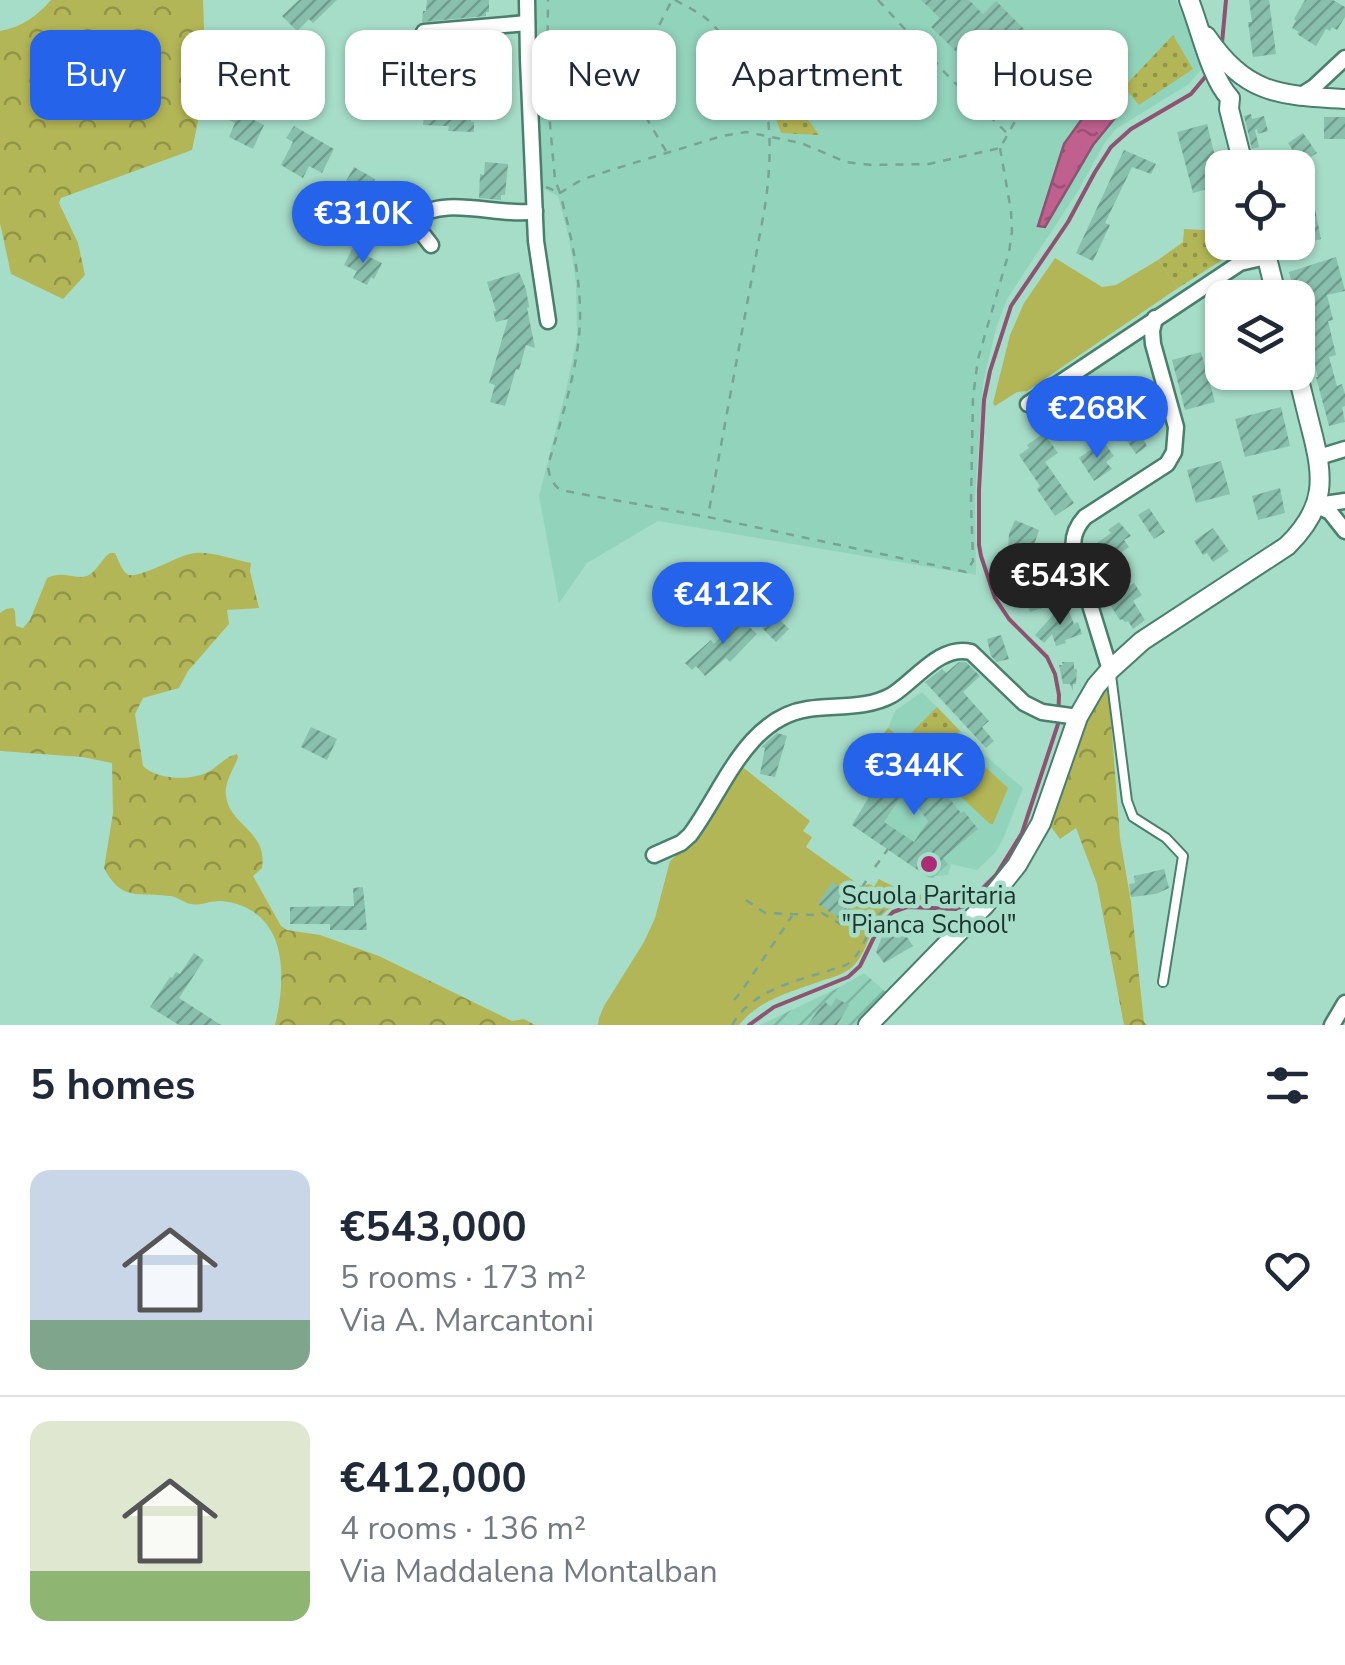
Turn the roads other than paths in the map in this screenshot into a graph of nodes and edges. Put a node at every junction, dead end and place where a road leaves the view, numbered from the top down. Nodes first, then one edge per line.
1 (528, 0) edge
2 (1188, 0) edge
3 (527, 23) junction
4 (1200, 27) junction
5 (447, 30) edge
6 (1345, 61) edge
7 (1243, 77) junction
8 (1231, 94) junction
9 (1295, 96) junction
10 (1340, 98) edge
11 (1239, 150) edge
12 (535, 211) junction
13 (431, 245) dead end
14 (1246, 260) edge
15 (1155, 318) junction
16 (548, 322) dead end
17 (1302, 390) edge
18 (1028, 404) dead end
19 (1345, 449) edge
20 (1319, 457) junction
21 (1320, 486) junction
22 (1345, 497) edge
23 (1317, 506) junction
24 (1345, 532) edge
25 (1110, 670) junction
26 (1066, 715) junction
27 (654, 855) dead end
28 (1163, 982) dead end
29 (1345, 1003) edge
30 (868, 1025) edge
31 (1332, 1025) edge

1 - 3 street
2 - 4 street
3 - 5 street
3 - 12 street
4 - 7 street
4 - 8 street
6 - 9 street
6 - 10 street
7 - 8 street
7 - 9 street
8 - 9 street
8 - 11 street
9 - 10 street
12 - 13 street
12 - 16 street
14 - 15 street
15 - 18 street
15 - 25 street
17 - 20 street
19 - 20 street
20 - 21 street
21 - 22 street
21 - 23 street
22 - 23 street
23 - 24 street
23 - 25 street
25 - 26 street
25 - 28 lane
26 - 27 street
26 - 30 street
29 - 31 street

